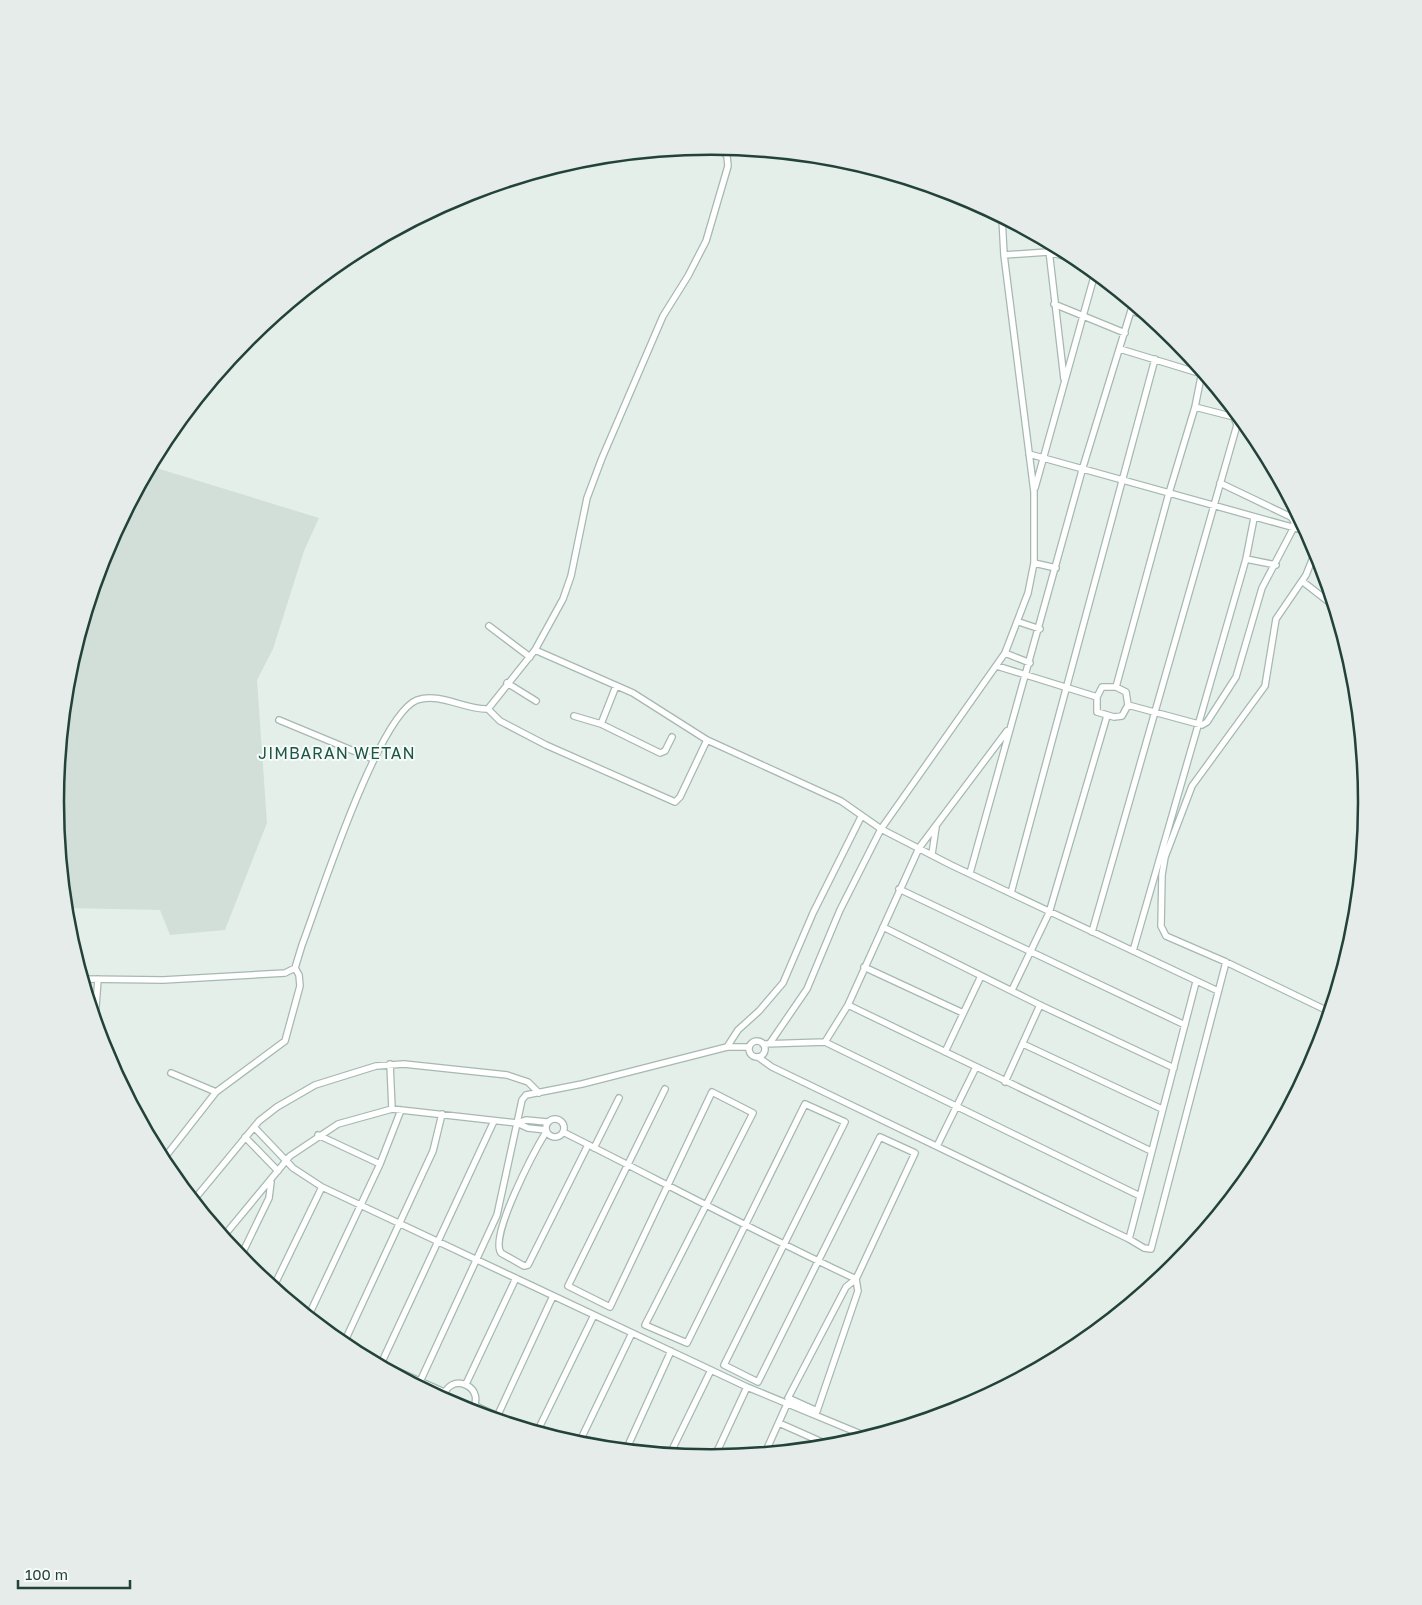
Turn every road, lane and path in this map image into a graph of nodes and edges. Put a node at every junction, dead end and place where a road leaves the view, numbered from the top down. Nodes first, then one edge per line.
1 (728, 156) edge
2 (1002, 225) edge
3 (1048, 252) junction
4 (1054, 254) edge
5 (1004, 255) junction
6 (1094, 281) edge
7 (1054, 304) junction
8 (1131, 311) edge
9 (1084, 315) junction
10 (1125, 333) junction
11 (1120, 349) junction
12 (1155, 359) junction
13 (1193, 370) edge
14 (1201, 379) edge
15 (1064, 382) junction
16 (1195, 406) junction
17 (1230, 416) edge
18 (1236, 425) edge
19 (1028, 454) junction
20 (1043, 458) junction
21 (1083, 468) junction
22 (1122, 479) junction
23 (1220, 484) junction
24 (1034, 492) junction
25 (1168, 494) junction
26 (1213, 506) junction
27 (1254, 518) junction
28 (1293, 518) edge
29 (1293, 518) edge
30 (1294, 527) junction
31 (1297, 528) edge
32 (1246, 559) junction
33 (1311, 561) edge
34 (1034, 563) junction
35 (1276, 565) junction
36 (1056, 568) junction
37 (1302, 581) junction
38 (1326, 599) edge
39 (1019, 622) junction
40 (489, 626) dead end
41 (1040, 629) junction
42 (535, 650) junction
43 (1005, 653) junction
44 (530, 657) junction
45 (1030, 663) junction
46 (997, 666) junction
47 (1026, 676) junction
48 (508, 683) junction
49 (616, 686) junction
50 (1116, 687) junction
51 (1065, 688) junction
52 (1097, 697) junction
53 (536, 701) dead end
54 (1128, 705) junction
55 (488, 709) junction
56 (1154, 713) junction
57 (574, 716) dead end
58 (1107, 716) junction
59 (279, 720) dead end
60 (601, 724) junction
61 (1197, 726) junction
62 (1010, 727) junction
63 (672, 737) dead end
64 (707, 740) junction
65 (373, 758) junction
66 (859, 815) junction
67 (936, 824) junction
68 (881, 829) junction
69 (919, 848) junction
70 (932, 854) junction
71 (970, 873) junction
72 (899, 889) junction
73 (1011, 893) junction
74 (1049, 913) junction
75 (883, 927) junction
76 (1092, 932) junction
77 (1031, 951) junction
78 (1133, 951) junction
79 (1226, 962) junction
80 (864, 967) junction
81 (295, 968) junction
82 (981, 976) junction
83 (89, 979) edge
84 (98, 979) junction
85 (1196, 982) junction
86 (1012, 990) junction
87 (1218, 991) junction
88 (96, 1005) edge
89 (848, 1005) junction
90 (1040, 1005) junction
91 (1324, 1009) edge
92 (963, 1013) junction
93 (1185, 1025) junction
94 (824, 1042) junction
95 (770, 1043) junction
96 (764, 1044) junction
97 (1023, 1044) junction
98 (727, 1047) junction
99 (748, 1047) junction
100 (945, 1052) junction
101 (758, 1057) junction
102 (390, 1064) junction
103 (976, 1067) junction
104 (1174, 1068) junction
105 (171, 1073) dead end
106 (1005, 1082) junction
107 (665, 1089) dead end
108 (216, 1092) junction
109 (539, 1093) junction
110 (619, 1098) dead end
111 (956, 1108) junction
112 (392, 1109) junction
113 (1162, 1109) junction
114 (401, 1110) junction
115 (442, 1114) junction
116 (494, 1121) junction
117 (547, 1122) junction
118 (517, 1123) junction
119 (254, 1127) junction
120 (546, 1131) junction
121 (563, 1132) junction
122 (318, 1135) junction
123 (245, 1137) junction
124 (591, 1146) junction
125 (937, 1146) junction
126 (1151, 1151) junction
127 (168, 1154) edge
128 (286, 1160) junction
129 (380, 1164) junction
130 (627, 1164) junction
131 (278, 1171) junction
132 (271, 1182) junction
133 (668, 1186) junction
134 (322, 1187) junction
135 (197, 1196) edge
136 (1140, 1196) junction
137 (706, 1204) junction
138 (360, 1205) junction
139 (400, 1224) junction
140 (745, 1224) junction
141 (227, 1232) edge
142 (1130, 1238) junction
143 (438, 1242) junction
144 (784, 1244) junction
145 (244, 1250) edge
146 (477, 1260) junction
147 (817, 1261) junction
148 (516, 1278) junction
149 (856, 1279) junction
150 (277, 1282) edge
151 (553, 1296) junction
152 (311, 1311) edge
153 (594, 1315) junction
154 (632, 1333) junction
155 (346, 1338) edge
156 (670, 1351) junction
157 (382, 1360) edge
158 (711, 1370) junction
159 (420, 1380) edge
160 (466, 1384) junction
161 (747, 1387) junction
162 (444, 1392) edge
163 (787, 1404) junction
164 (474, 1405) edge
165 (499, 1414) edge
166 (780, 1423) junction
167 (540, 1427) edge
168 (857, 1433) edge
169 (582, 1436) edge
170 (819, 1440) edge
171 (629, 1444) edge
172 (768, 1447) edge
173 (673, 1448) edge
174 (718, 1450) edge

1 - 42 street
2 - 5 street
3 - 4 street
3 - 5 street
3 - 7 street
5 - 19 street
6 - 9 street
7 - 9 street
7 - 15 street
8 - 10 street
9 - 10 street
9 - 15 street
10 - 11 street
11 - 12 street
11 - 21 street
12 - 13 street
12 - 22 street
14 - 16 street
15 - 20 street
16 - 17 street
16 - 25 street
18 - 23 street
19 - 20 street
19 - 24 street
20 - 21 street
20 - 24 street
21 - 22 street
21 - 36 street
22 - 25 street
22 - 51 street
23 - 26 street
23 - 29 street
24 - 34 street
25 - 26 street
25 - 50 street
26 - 27 street
26 - 56 street
27 - 30 street
27 - 32 street
28 - 30 street
30 - 31 street
30 - 35 street
32 - 35 street
32 - 61 street
33 - 37 street
34 - 36 street
34 - 39 street
35 - 61 street
36 - 41 street
37 - 38 street
37 - 79 street
39 - 41 street
39 - 43 street
40 - 44 street
41 - 45 street
42 - 44 street
42 - 49 street
43 - 45 street
43 - 46 street
44 - 48 street
45 - 47 street
46 - 47 street
46 - 68 street
47 - 51 street
47 - 62 street
48 - 53 street
48 - 55 street
49 - 60 street
49 - 64 street
50 - 52 street
50 - 54 street
51 - 52 street
51 - 73 street
52 - 58 street
54 - 56 street
54 - 58 street
55 - 64 street
55 - 65 street
56 - 61 street
56 - 76 street
57 - 60 street
58 - 74 street
59 - 65 street
60 - 63 street
61 - 78 street
62 - 67 street
62 - 71 street
64 - 66 street
65 - 81 street
66 - 68 street
66 - 98 street
67 - 69 street
67 - 70 street
68 - 69 street
68 - 95 street
69 - 70 street
69 - 72 street
70 - 71 street
71 - 73 street
72 - 75 street
72 - 77 street
73 - 74 street
74 - 76 street
74 - 77 street
75 - 80 street
75 - 82 street
76 - 78 street
77 - 86 street
77 - 93 street
78 - 85 street
79 - 87 street
79 - 91 street
80 - 89 street
80 - 92 street
81 - 84 street
81 - 108 street
82 - 86 street
82 - 92 street
83 - 84 street
84 - 88 street
85 - 87 street
85 - 93 street
86 - 90 street
87 - 142 street
89 - 94 street
89 - 100 street
90 - 97 street
90 - 104 street
92 - 100 street
93 - 104 street
94 - 95 street
94 - 111 street
95 - 96 street
96 - 99 street
96 - 101 street
97 - 106 street
97 - 113 street
98 - 99 street
98 - 109 street
99 - 101 street
100 - 103 street
101 - 125 street
102 - 109 street
102 - 112 street
102 - 119 street
103 - 106 street
103 - 111 street
104 - 113 street
105 - 108 street
106 - 126 street
107 - 130 street
108 - 127 street
109 - 118 street
110 - 124 street
111 - 125 street
111 - 136 street
112 - 114 street
112 - 122 street
113 - 126 street
114 - 115 street
114 - 129 street
115 - 116 street
115 - 139 street
116 - 118 street
116 - 143 street
117 - 118 street
117 - 120 street
117 - 121 street
118 - 120 street
118 - 146 street
119 - 123 street
119 - 128 street
120 - 121 street
120 - 124 street
121 - 124 street
122 - 128 street
122 - 129 street
123 - 131 street
123 - 135 street
124 - 130 street
125 - 142 street
126 - 136 street
128 - 131 street
128 - 134 street
129 - 138 street
130 - 133 street
130 - 133 street
131 - 132 street
132 - 141 street
132 - 145 street
133 - 137 street
133 - 137 street
134 - 138 street
134 - 150 street
136 - 142 street
137 - 140 street
137 - 140 street
138 - 139 street
138 - 152 street
139 - 143 street
139 - 155 street
140 - 144 street
140 - 144 street
143 - 146 street
143 - 157 street
144 - 147 street
144 - 147 street
146 - 148 street
146 - 159 street
147 - 149 street
147 - 149 street
148 - 151 street
148 - 160 street
149 - 149 street
151 - 153 street
151 - 165 street
153 - 154 street
153 - 167 street
154 - 156 street
154 - 169 street
156 - 158 street
156 - 171 street
158 - 161 street
158 - 173 street
160 - 162 street
160 - 164 street
161 - 163 street
161 - 174 street
163 - 166 street
163 - 168 street
166 - 170 street
166 - 172 street

